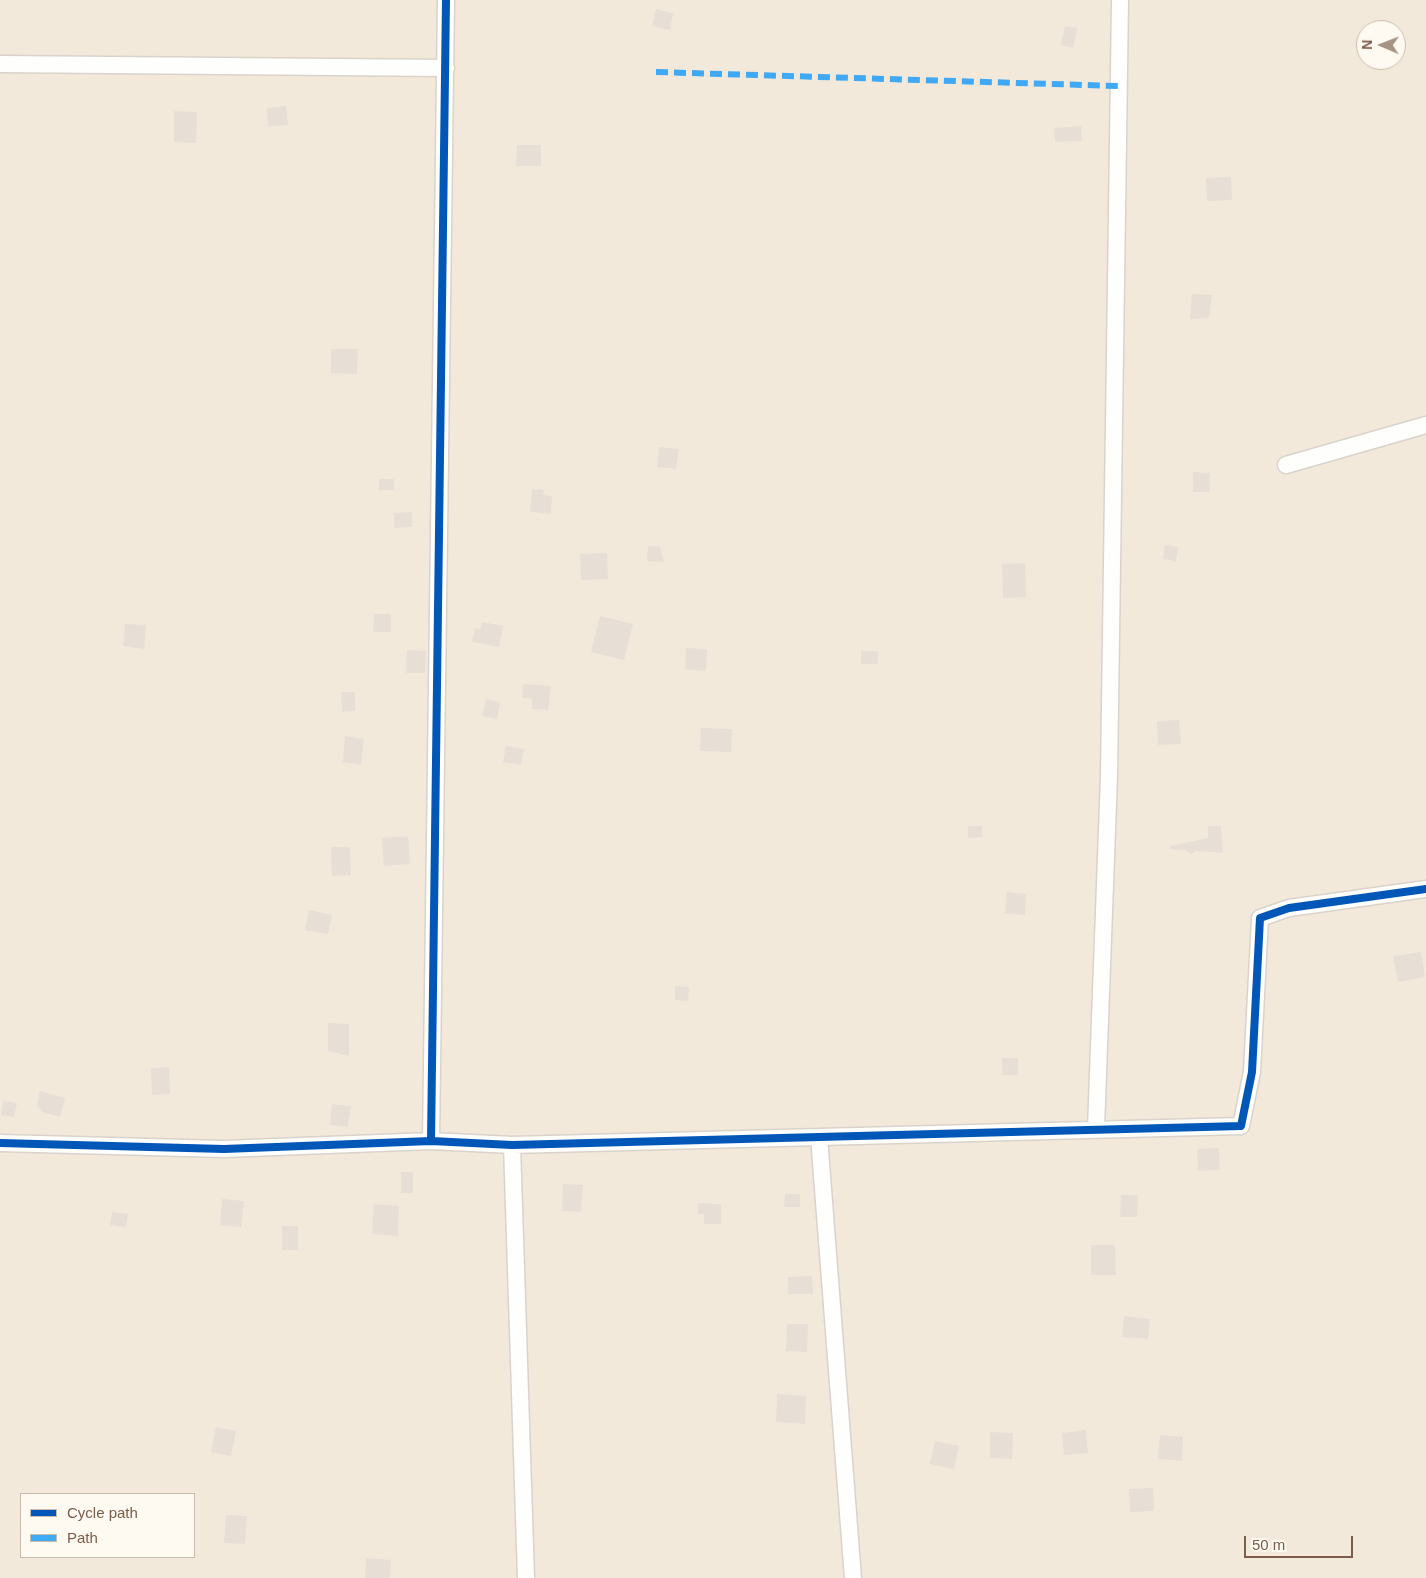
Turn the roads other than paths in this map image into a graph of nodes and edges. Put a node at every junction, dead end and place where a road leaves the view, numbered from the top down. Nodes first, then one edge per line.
1 (446, 0) edge
2 (1120, 0) edge
3 (0, 64) edge
4 (446, 68) junction
5 (1426, 425) edge
6 (1286, 465) dead end
7 (1426, 889) edge
8 (1096, 1128) junction
9 (819, 1137) junction
10 (431, 1141) junction
11 (0, 1143) edge
12 (512, 1145) junction
13 (526, 1578) edge
14 (852, 1578) edge

1 - 4 street
2 - 8 street
3 - 4 street
4 - 10 street
5 - 6 street
7 - 8 street
8 - 9 street
9 - 12 street
9 - 14 street
10 - 11 street
10 - 12 street
12 - 13 street

